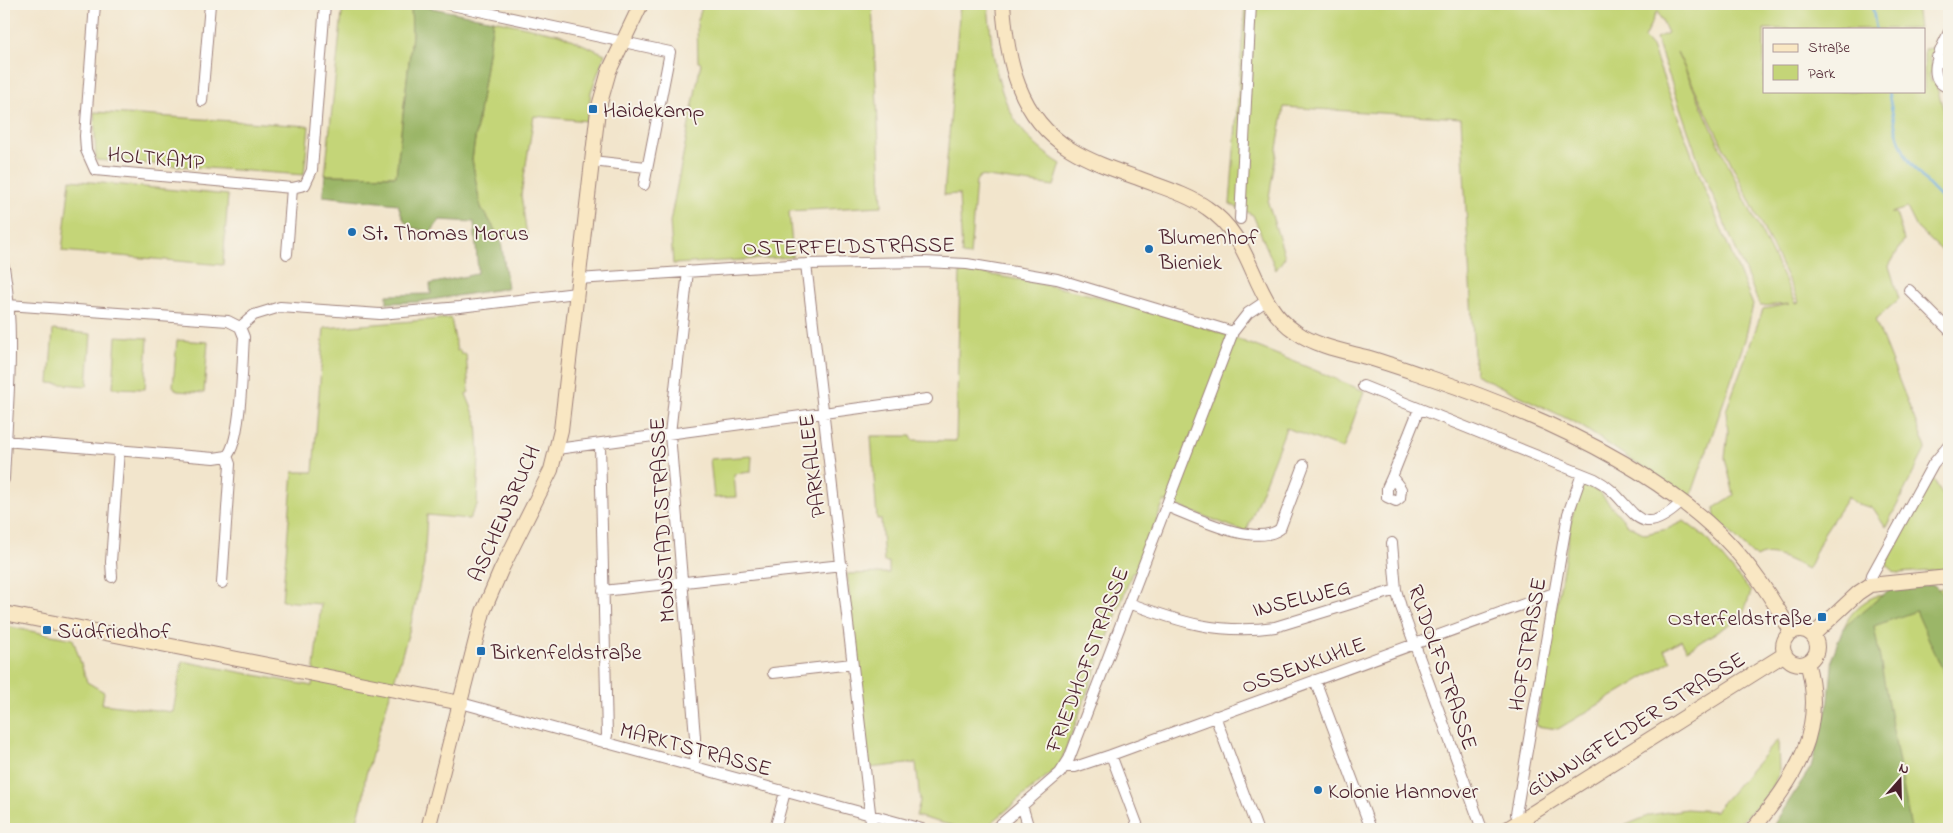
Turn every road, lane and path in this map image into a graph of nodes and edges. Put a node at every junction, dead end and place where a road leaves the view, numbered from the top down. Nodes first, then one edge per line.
1 (95, 4) edge
2 (210, 4) edge
3 (325, 4) edge
4 (447, 4) edge
5 (641, 4) edge
6 (1004, 4) edge
7 (1251, 4) edge
8 (1949, 32) edge
9 (623, 41) junction
10 (1936, 57) junction
11 (1949, 66) edge
12 (1949, 88) edge
13 (202, 101) dead end
14 (592, 161) junction
15 (646, 167) junction
16 (644, 185) dead end
17 (292, 188) junction
18 (1240, 219) dead end
19 (287, 254) dead end
20 (806, 264) junction
21 (4, 267) edge
22 (688, 271) junction
23 (577, 286) junction
24 (1909, 290) dead end
25 (1266, 301) junction
26 (8, 305) junction
27 (240, 327) junction
28 (1949, 330) edge
29 (1233, 332) junction
30 (1363, 386) dead end
31 (927, 399) dead end
32 (1419, 409) junction
33 (824, 414) junction
34 (670, 434) junction
35 (5, 441) edge
36 (600, 445) junction
37 (1949, 446) edge
38 (557, 449) junction
39 (119, 450) junction
40 (227, 456) junction
41 (1304, 465) dead end
42 (1582, 474) junction
43 (1392, 477) dead end
44 (4, 479) edge
45 (1682, 502) junction
46 (1166, 506) junction
47 (1392, 543) dead end
48 (842, 565) junction
49 (112, 577) dead end
50 (1949, 578) edge
51 (682, 582) junction
52 (222, 583) dead end
53 (1870, 585) junction
54 (1396, 590) junction
55 (603, 591) junction
56 (1554, 593) junction
57 (1129, 603) junction
58 (4, 613) edge
59 (1792, 632) junction
60 (1813, 635) junction
61 (1413, 643) junction
62 (1785, 654) junction
63 (1808, 662) junction
64 (852, 664) junction
65 (773, 673) dead end
66 (1315, 680) junction
67 (461, 703) junction
68 (1215, 716) junction
69 (605, 743) junction
70 (1112, 755) junction
71 (693, 767) junction
72 (1064, 767) junction
73 (786, 792) junction
74 (1022, 806) junction
75 (870, 815) junction
76 (1520, 821) junction
77 (428, 829) edge
78 (775, 829) edge
79 (872, 829) edge
80 (922, 829) edge
81 (995, 829) edge
82 (1029, 829) edge
83 (1139, 829) edge
84 (1257, 829) edge
85 (1371, 829) edge
86 (1482, 829) edge
87 (1507, 829) edge
88 (1753, 829) edge

1 - 17 street, HOLTKAMP
2 - 13 street
3 - 17 street
4 - 9 street
5 - 9 street, ASCHENBRUCH
6 - 25 street
7 - 18 street
8 - 10 street
9 - 14 street, ASCHENBRUCH
9 - 15 street
10 - 11 street
10 - 12 street
14 - 15 street
14 - 23 street, ASCHENBRUCH
15 - 16 street
17 - 19 street
20 - 22 street, OSTERFELDSTRASSE
20 - 29 street, OSTERFELDSTRASSE
20 - 33 street, PARKALLEE
21 - 26 street
22 - 23 street, OSTERFELDSTRASSE
22 - 34 street, MONSTADTSTRASSE
23 - 27 street, OSTERFELDSTRASSE
23 - 38 street, ASCHENBRUCH
24 - 28 street
25 - 29 street, FRIEDHOFSTRASSE
25 - 45 street
26 - 27 street
26 - 35 street
27 - 40 street
29 - 46 street, FRIEDHOFSTRASSE
30 - 32 street
31 - 33 street
32 - 42 street
32 - 43 street
33 - 34 street
33 - 48 street, PARKALLEE
34 - 36 street
34 - 51 street, MONSTADTSTRASSE
35 - 39 street
35 - 44 street
36 - 38 street
36 - 55 street
37 - 53 street
38 - 67 street, ASCHENBRUCH
39 - 40 street
39 - 49 street
40 - 52 street
41 - 46 street
42 - 45 street
42 - 56 street, HOFSTRASSE
45 - 59 street
46 - 57 street, FRIEDHOFSTRASSE
47 - 54 street, RUDOLFSTRASSE
48 - 51 street
48 - 64 street, PARKALLEE
50 - 53 street
51 - 55 street
51 - 71 street, MONSTADTSTRASSE
53 - 60 street
54 - 57 street, INSELWEG
54 - 61 street, RUDOLFSTRASSE
55 - 69 street
56 - 61 street, OSSENKUHLE
56 - 76 street, HOFSTRASSE
57 - 72 street, FRIEDHOFSTRASSE
58 - 67 street
59 - 60 street
59 - 62 street
60 - 63 street
61 - 66 street, OSSENKUHLE
61 - 86 street, RUDOLFSTRASSE
62 - 63 street
62 - 76 street, GÜNNIGFELDER STRASSE
63 - 88 street
64 - 65 street
64 - 75 street, PARKALLEE
66 - 68 street, OSSENKUHLE
66 - 85 street
67 - 69 street, MARKTSTRASSE
67 - 77 street, ASCHENBRUCH
68 - 70 street, OSSENKUHLE
68 - 84 street
69 - 71 street, MARKTSTRASSE
70 - 72 street, OSSENKUHLE
70 - 83 street
71 - 73 street, MARKTSTRASSE
72 - 74 street, FRIEDHOFSTRASSE
73 - 75 street, MARKTSTRASSE
73 - 78 street
74 - 81 street, FRIEDHOFSTRASSE
74 - 82 street
75 - 79 street, PARKALLEE
75 - 80 street, MARKTSTRASSE
76 - 87 street, GÜNNIGFELDER STRASSE

